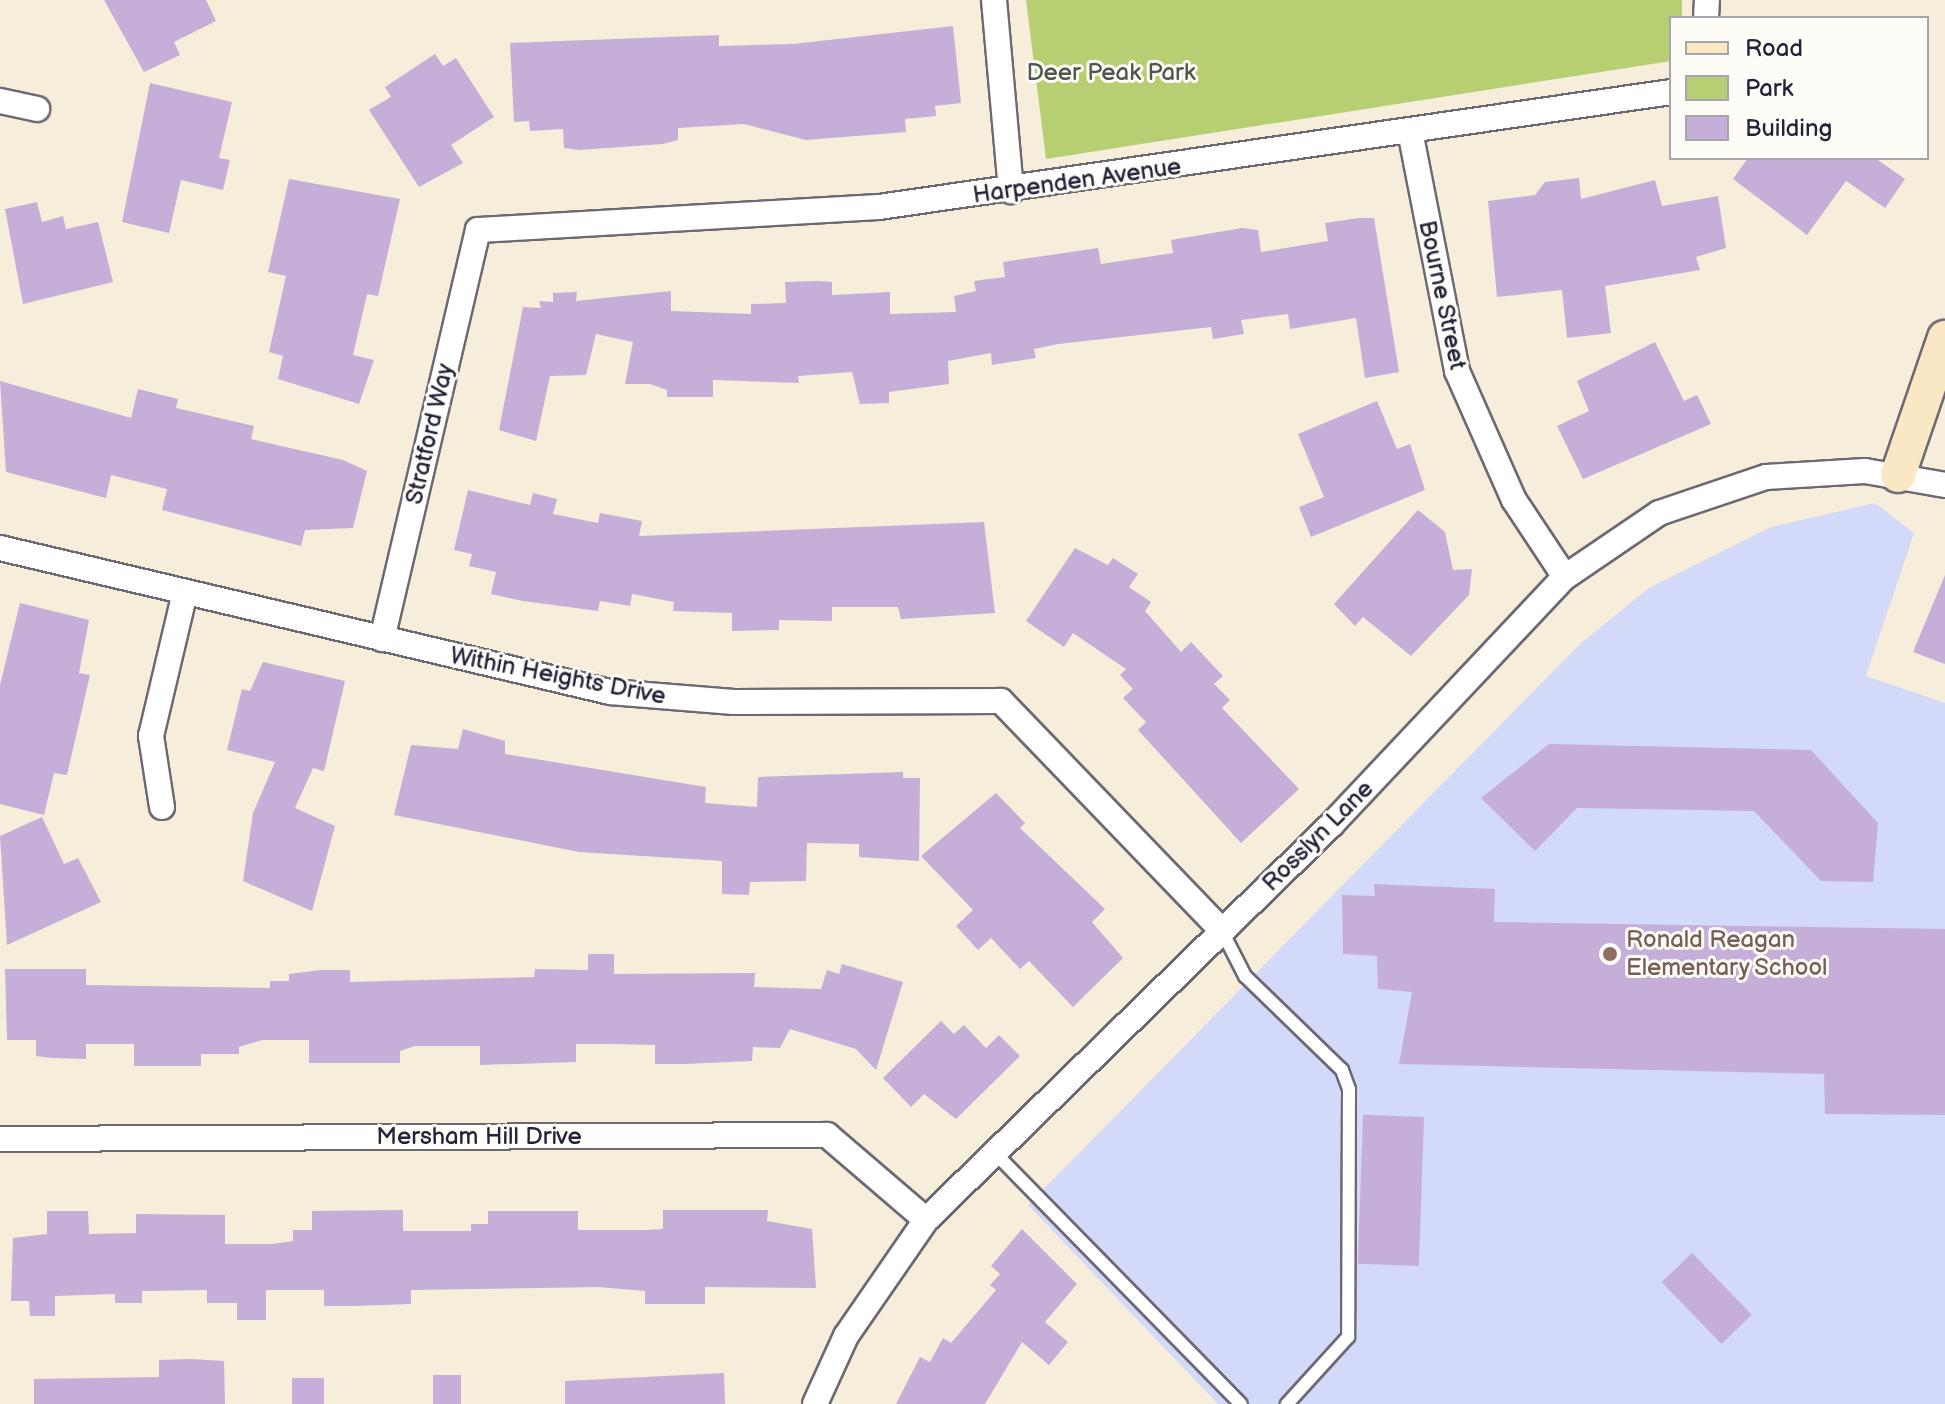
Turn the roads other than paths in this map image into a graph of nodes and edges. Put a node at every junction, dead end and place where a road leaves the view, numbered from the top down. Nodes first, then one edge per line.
1 (994, 0) edge
2 (1669, 92) edge
3 (0, 101) edge
4 (37, 109) dead end
5 (1410, 131) junction
6 (1011, 191) junction
7 (478, 230) joint
8 (1945, 338) edge
9 (1898, 475) junction
10 (1945, 485) edge
11 (0, 548) edge
12 (1565, 577) junction
13 (185, 592) junction
14 (382, 639) junction
15 (162, 807) dead end
16 (1222, 931) junction
17 (0, 1139) edge
18 (993, 1151) junction
19 (926, 1220) junction
20 (815, 1404) edge
21 (1241, 1404) edge
22 (1287, 1404) edge

1 - 6 street
2 - 5 street, Harpenden Avenue
3 - 4 street
5 - 6 street, Harpenden Avenue
5 - 12 street, Bourne Street
6 - 7 street, Harpenden Avenue
7 - 14 street, Stratford Way
8 - 9 street
9 - 10 street, Rosslyn Lane
9 - 12 street, Rosslyn Lane
11 - 13 street, Within Heights Drive
12 - 16 street, Rosslyn Lane
13 - 14 street, Within Heights Drive
13 - 15 street
14 - 16 street, Within Heights Drive
16 - 18 street, Rosslyn Lane
16 - 22 lane
17 - 19 street, Mersham Hill Drive
18 - 19 street, Rosslyn Lane
18 - 21 lane
19 - 20 street, Rosslyn Lane

